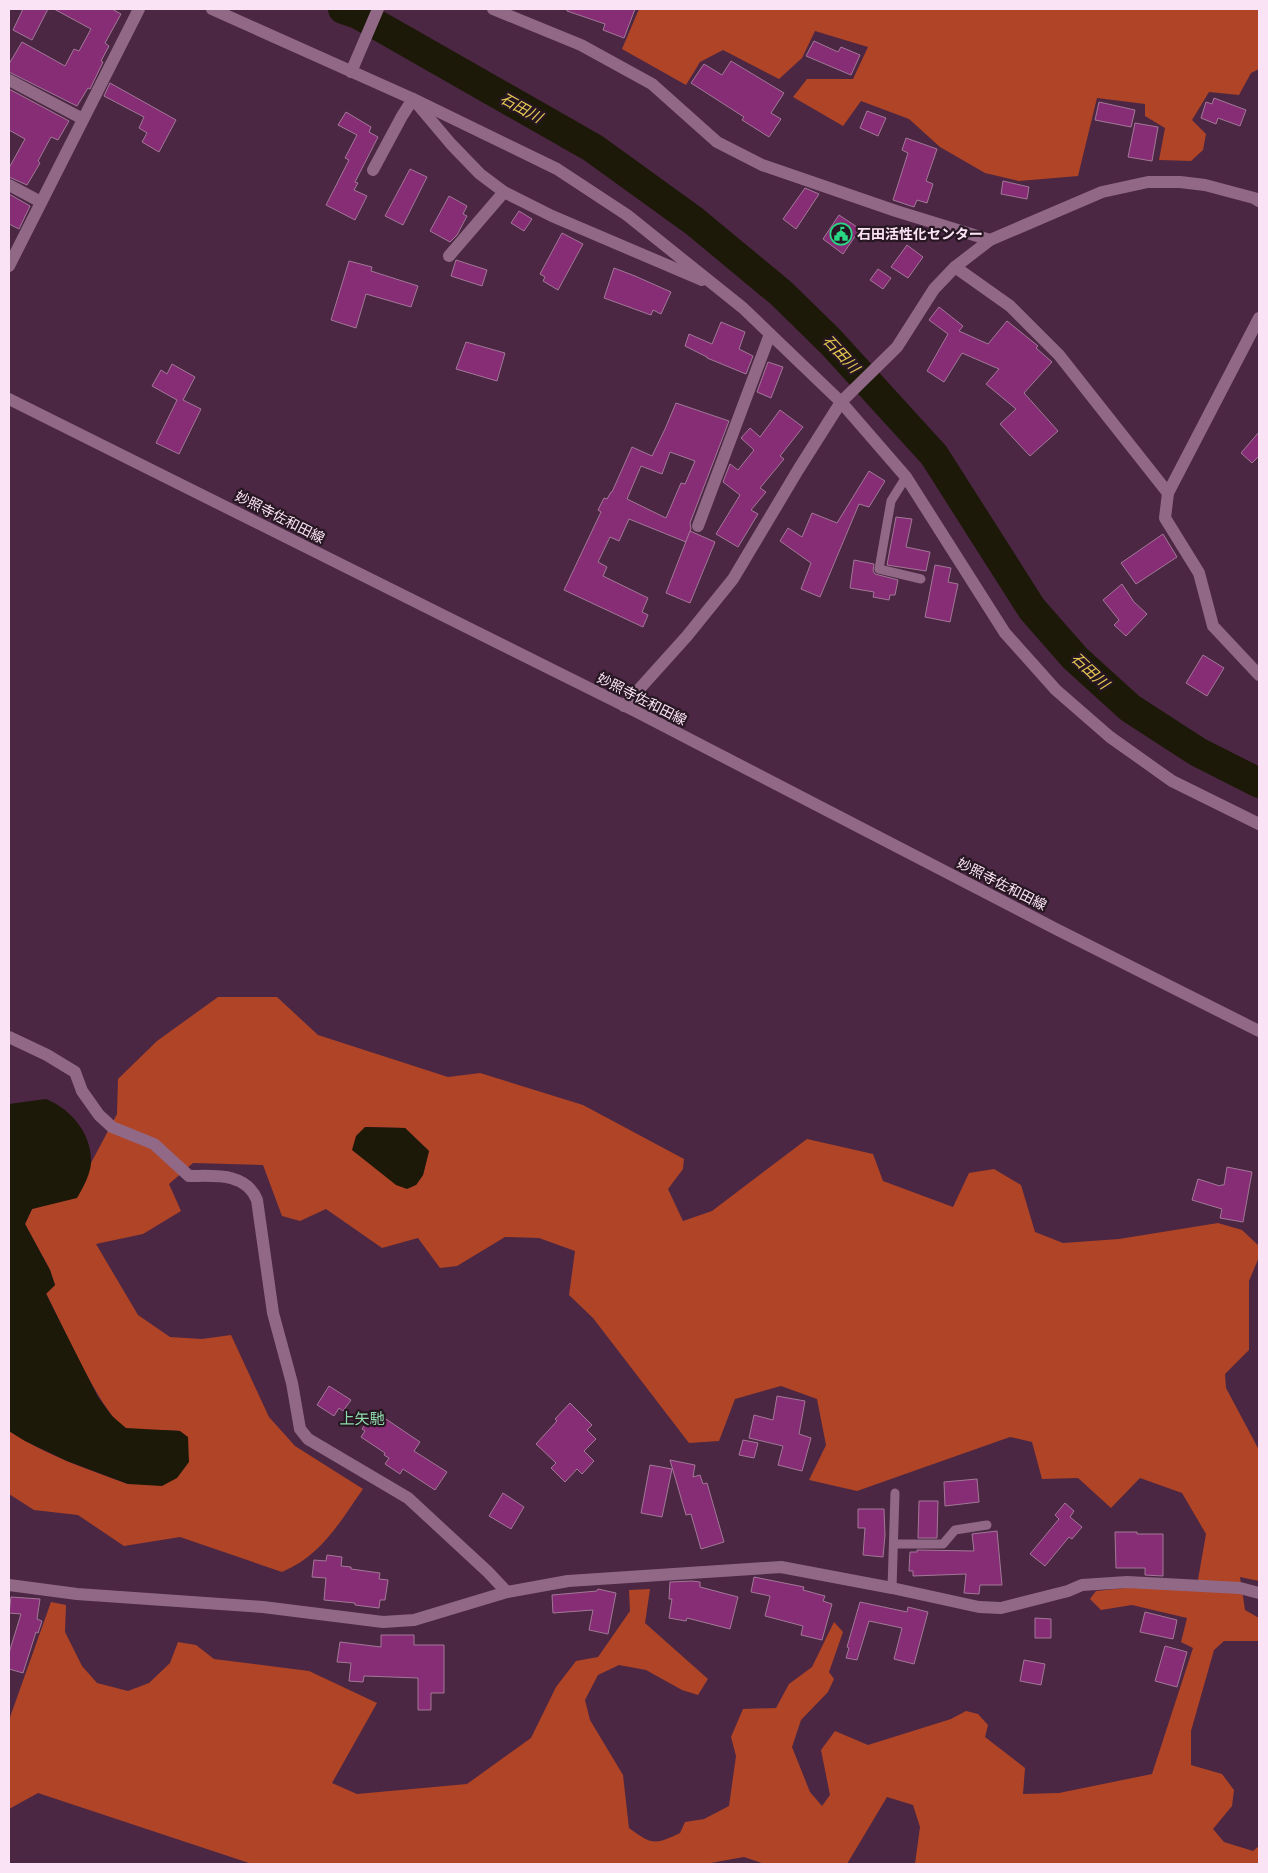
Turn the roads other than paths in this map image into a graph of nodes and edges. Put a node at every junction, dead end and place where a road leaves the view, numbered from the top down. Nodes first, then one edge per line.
1 (139, 9) edge
2 (212, 9) edge
3 (378, 9) edge
4 (493, 9) edge
5 (352, 67) junction
6 (9, 80) edge
7 (413, 99) junction
8 (82, 119) junction
9 (373, 170) dead end
10 (9, 185) edge
11 (504, 192) junction
12 (1259, 201) edge
13 (40, 202) junction
14 (990, 240) junction
15 (449, 256) dead end
16 (9, 266) edge
17 (955, 267) junction
18 (716, 286) junction
19 (1259, 318) edge
20 (770, 334) junction
21 (9, 399) edge
22 (844, 399) junction
23 (906, 477) junction
24 (1168, 493) junction
25 (698, 526) dead end
26 (921, 579) dead end
27 (1259, 675) edge
28 (624, 706) junction
29 (1259, 824) edge
30 (1259, 1031) edge
31 (9, 1036) edge
32 (895, 1493) dead end
33 (987, 1525) dead end
34 (894, 1544) junction
35 (9, 1585) edge
36 (892, 1588) junction
37 (507, 1592) junction
38 (1259, 1593) edge

1 - 8 street
2 - 5 street
3 - 5 street
4 - 14 street
5 - 7 street
6 - 8 street
7 - 9 street
7 - 11 street
7 - 18 street
8 - 13 street
10 - 13 street
11 - 15 street
11 - 18 street
12 - 14 street
13 - 16 street
14 - 17 street
17 - 22 street
17 - 24 street
18 - 20 street
19 - 24 street
20 - 22 street
20 - 25 street
21 - 28 street, 妙照寺佐和田線
22 - 23 street
22 - 28 street
23 - 26 lane
23 - 29 street
24 - 27 street
28 - 30 street, 妙照寺佐和田線
31 - 37 street
32 - 34 lane
33 - 34 lane
34 - 36 lane
35 - 37 street
36 - 37 street
36 - 38 street

